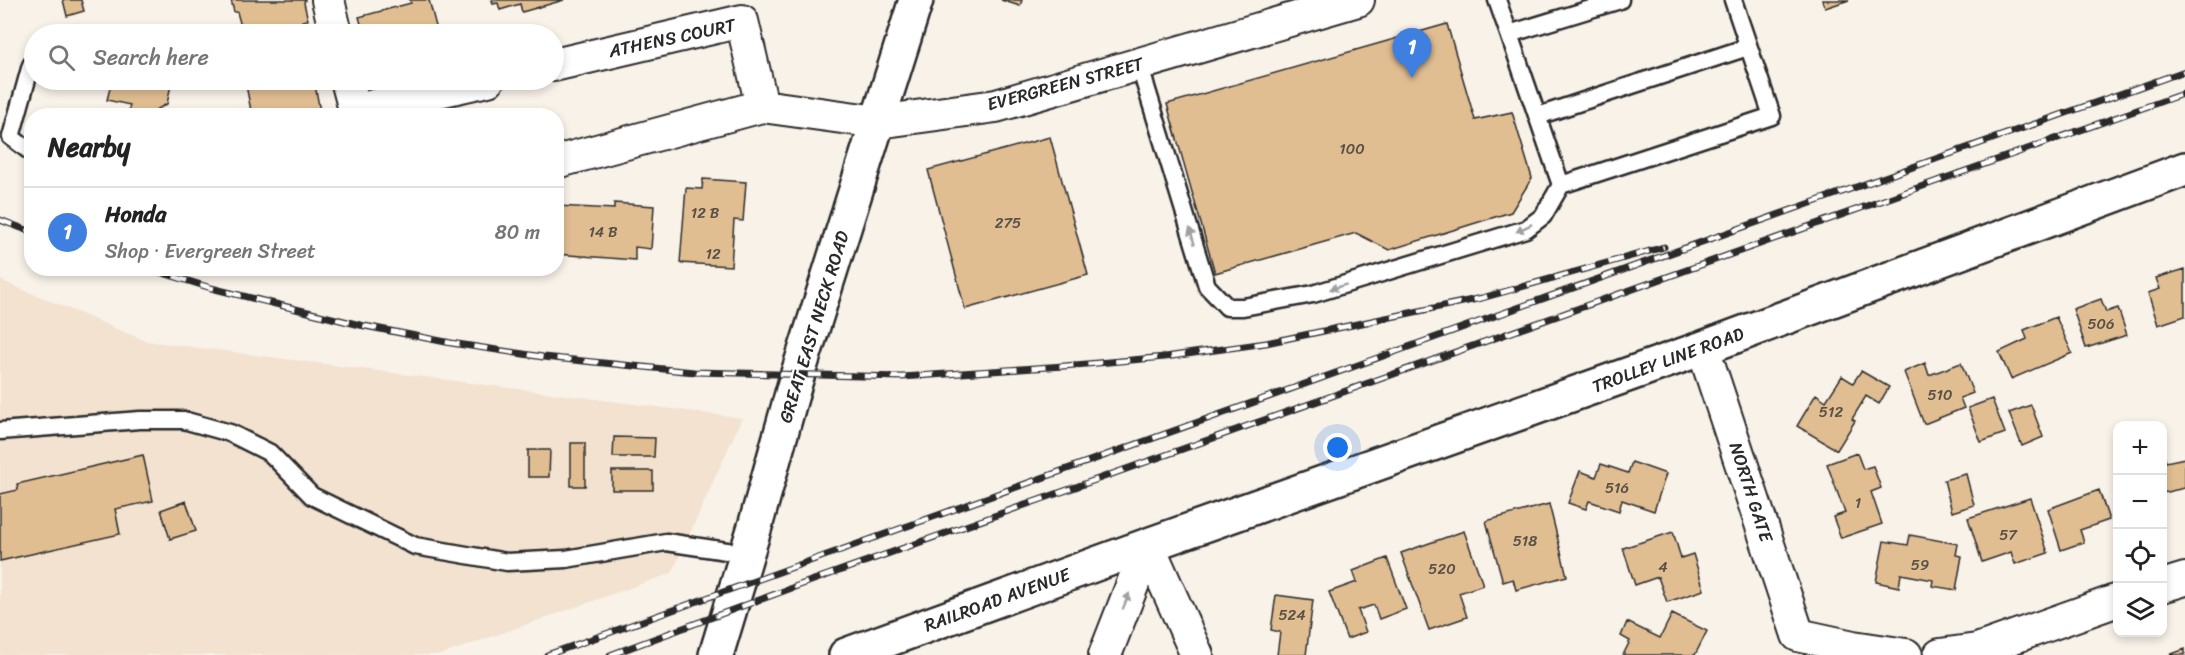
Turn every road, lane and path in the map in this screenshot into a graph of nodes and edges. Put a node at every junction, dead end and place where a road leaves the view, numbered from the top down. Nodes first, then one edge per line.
1 (328, 0) edge
2 (916, 0) edge
3 (1358, 0) edge
4 (1497, 0) edge
5 (1620, 0) edge
6 (1733, 0) edge
7 (1310, 7) edge
8 (334, 24) edge
9 (1509, 33) junction
10 (1748, 47) junction
11 (564, 62) edge
12 (1139, 64) junction
13 (25, 90) edge
14 (349, 90) edge
15 (448, 90) edge
16 (762, 106) junction
17 (354, 108) edge
18 (375, 108) edge
19 (1538, 116) junction
20 (878, 122) junction
21 (24, 147) edge
22 (564, 160) edge
23 (2185, 169) edge
24 (1561, 185) junction
25 (1703, 348) junction
26 (0, 431) edge
27 (1149, 545) junction
28 (747, 554) junction
29 (2185, 579) edge
30 (2167, 585) edge
31 (2113, 602) edge
32 (1791, 645) edge
33 (716, 655) edge
34 (846, 655) edge
35 (1105, 655) edge
36 (1197, 655) edge
37 (1906, 655) edge
38 (1940, 655) edge

1 - 8 street
2 - 20 main road, GREAT EAST NECK ROAD
3 - 7 street, EVERGREEN STREET
4 - 9 lane
5 - 9 lane
6 - 10 lane
7 - 12 street, EVERGREEN STREET
9 - 19 lane
10 - 19 lane
10 - 24 lane
11 - 16 street, ATHENS COURT
12 - 20 street, EVERGREEN STREET
24 -> 12 lane
13 - 21 lane
14 - 17 street
15 - 18 street
16 - 20 street, EVERGREEN STREET
16 - 22 street, EVERGREEN STREET
19 - 24 lane
20 - 28 main road, GREAT EAST NECK ROAD
23 - 25 main road, TROLLEY LINE ROAD
25 - 27 main road, TROLLEY LINE ROAD
25 - 32 street, NORTH GATE
26 - 28 lane
27 - 34 main road, RAILROAD AVENUE
35 -> 27 street
27 - 36 street
28 - 33 main road, GREAT EAST NECK ROAD
29 - 30 street
31 - 38 street
32 - 37 street

